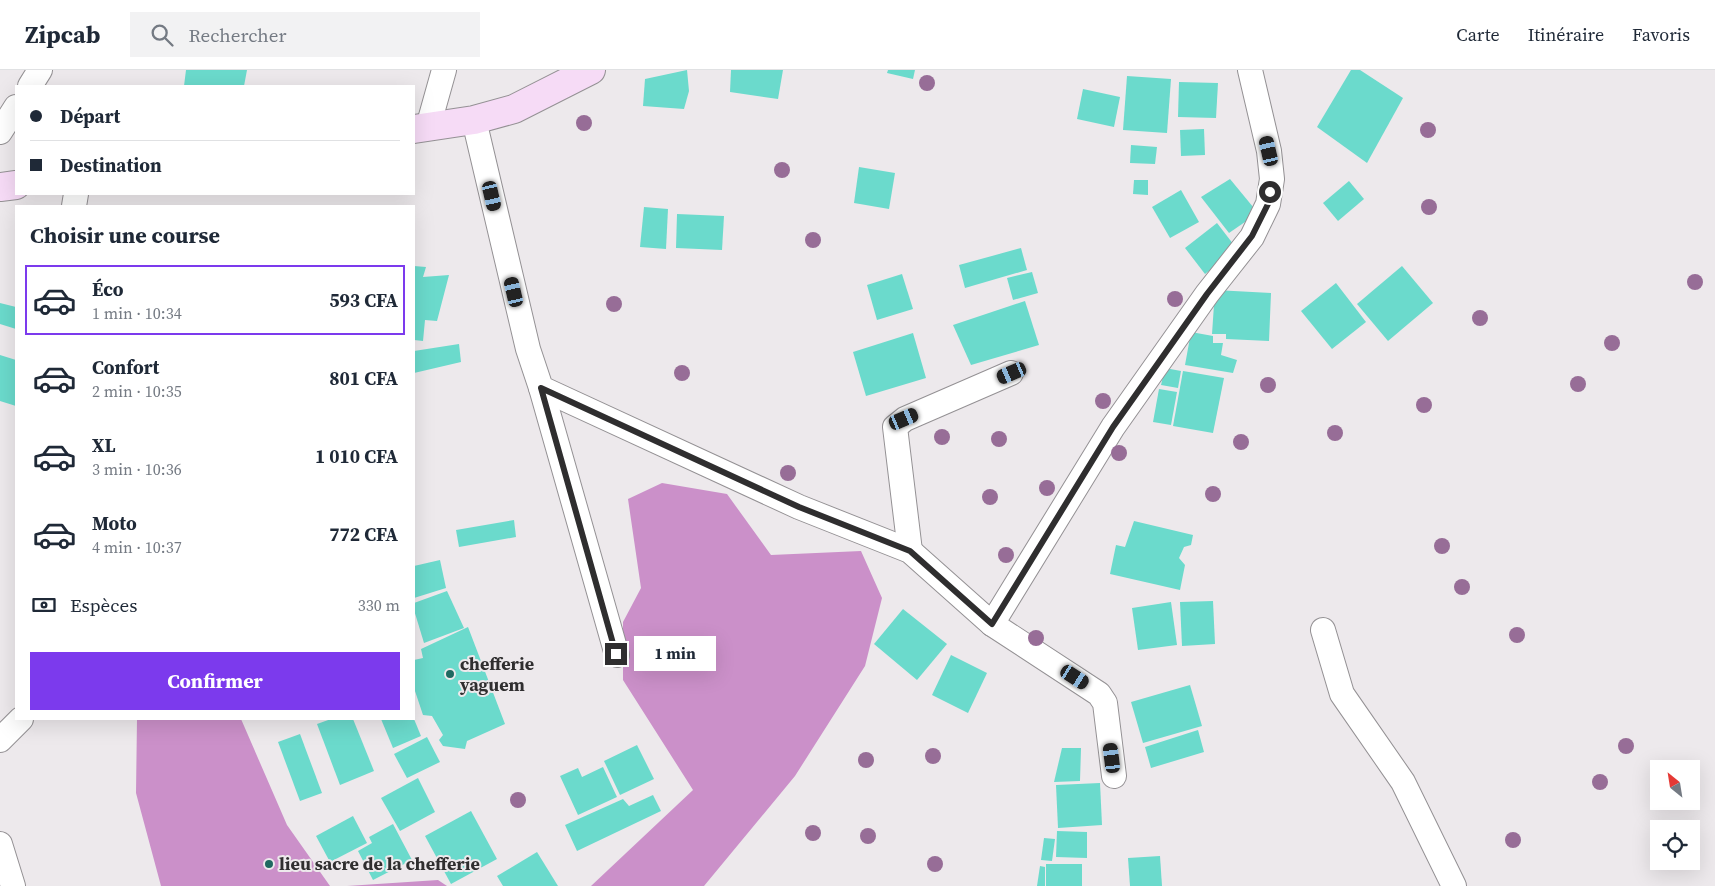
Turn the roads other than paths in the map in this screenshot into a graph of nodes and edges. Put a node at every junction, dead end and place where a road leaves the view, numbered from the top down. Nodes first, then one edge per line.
1 (40, 70) edge
2 (444, 70) edge
3 (591, 70) edge
4 (1250, 70) edge
5 (31, 85) edge
6 (15, 109) edge
7 (474, 120) junction
8 (421, 128) edge
9 (0, 132) edge
10 (15, 185) edge
11 (0, 188) edge
12 (1012, 373) dead end
13 (541, 388) junction
14 (910, 551) junction
15 (992, 624) junction
16 (1324, 630) dead end
17 (616, 654) dead end
18 (20, 720) edge
19 (0, 740) edge
20 (1114, 776) dead end
21 (0, 844) edge
22 (13, 886) edge
23 (1454, 886) edge

1 - 5 street
2 - 8 street
3 - 7 main road
4 - 15 street
6 - 9 street
7 - 8 main road
7 - 13 street
10 - 11 main road
12 - 14 street
13 - 14 street
13 - 17 street
14 - 15 street
15 - 20 street
16 - 23 street
18 - 19 street
21 - 22 street

